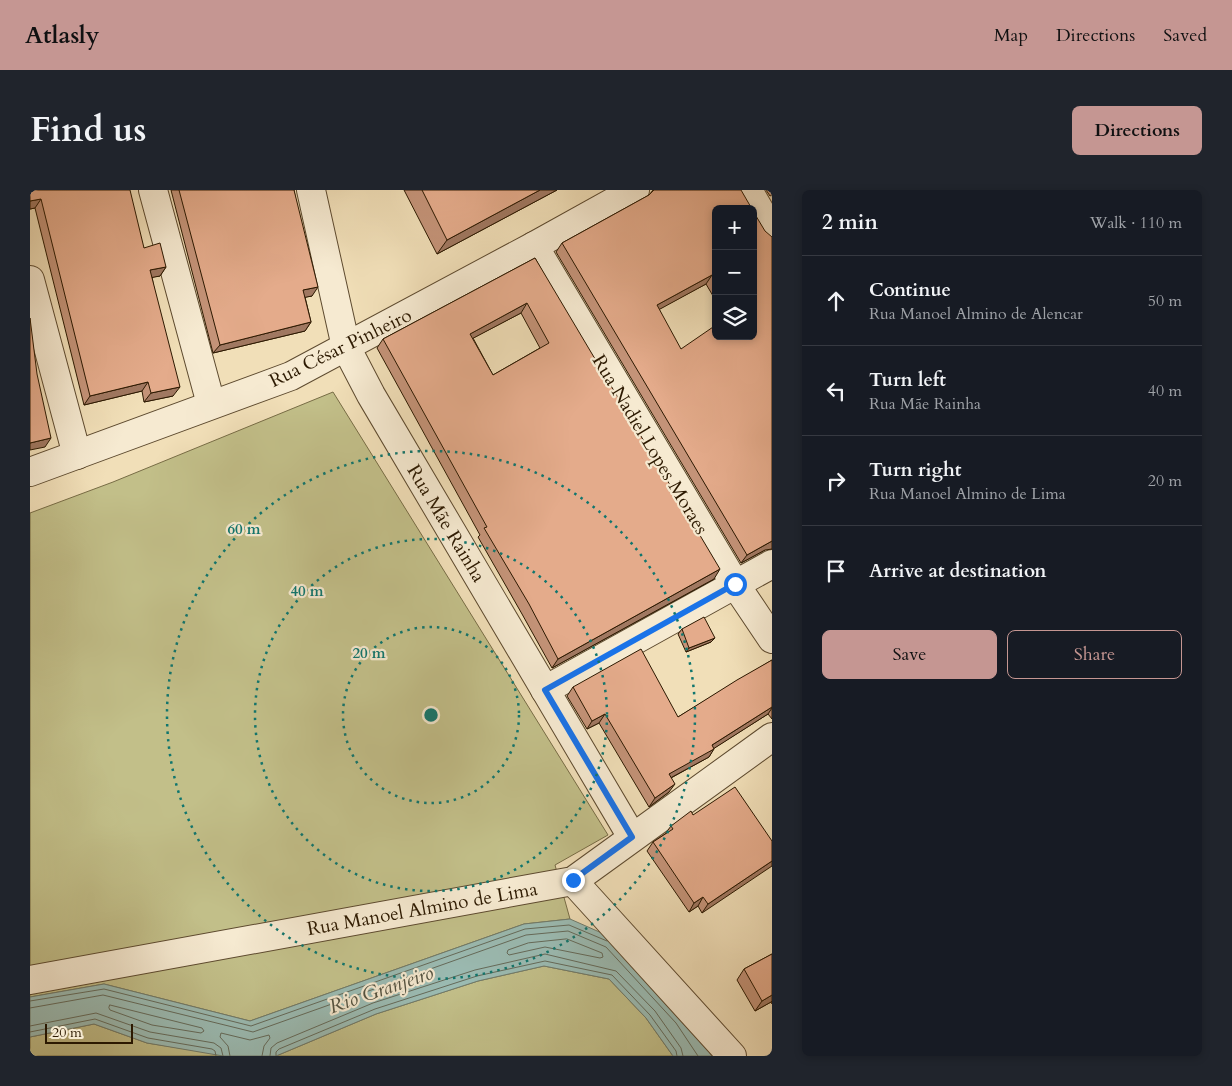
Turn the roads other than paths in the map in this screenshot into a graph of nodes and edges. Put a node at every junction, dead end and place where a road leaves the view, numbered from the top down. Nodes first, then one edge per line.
1 (153, 190) edge
2 (311, 190) edge
3 (635, 190) edge
4 (748, 190) edge
5 (772, 232) edge
6 (534, 246) junction
7 (30, 280) edge
8 (346, 347) junction
9 (211, 404) junction
10 (77, 455) junction
11 (30, 472) edge
12 (772, 564) edge
13 (735, 584) junction
14 (772, 639) edge
15 (545, 690) junction
16 (768, 750) edge
17 (632, 837) junction
18 (573, 880) junction
19 (30, 980) edge
20 (732, 1056) edge

1 - 9 street
2 - 8 street, Rua Mãe Rainha
3 - 6 street, Rua César Pinheiro
4 - 5 street
6 - 8 street, Rua César Pinheiro
6 - 13 street, Rua Nadiel Lopes Moraes
7 - 10 street
8 - 9 street, Rua César Pinheiro
8 - 15 street, Rua Mãe Rainha
9 - 10 street, Rua César Pinheiro
10 - 11 street, Rua César Pinheiro
12 - 13 street
13 - 14 street, Rua Nadiel Lopes Moraes
13 - 15 street
15 - 17 street, Rua Mãe Rainha
16 - 17 street, Rua Manoel Almino de Lima
17 - 18 street, Rua Manoel Almino de Lima
18 - 19 street, Rua Manoel Almino de Lima
18 - 20 street

